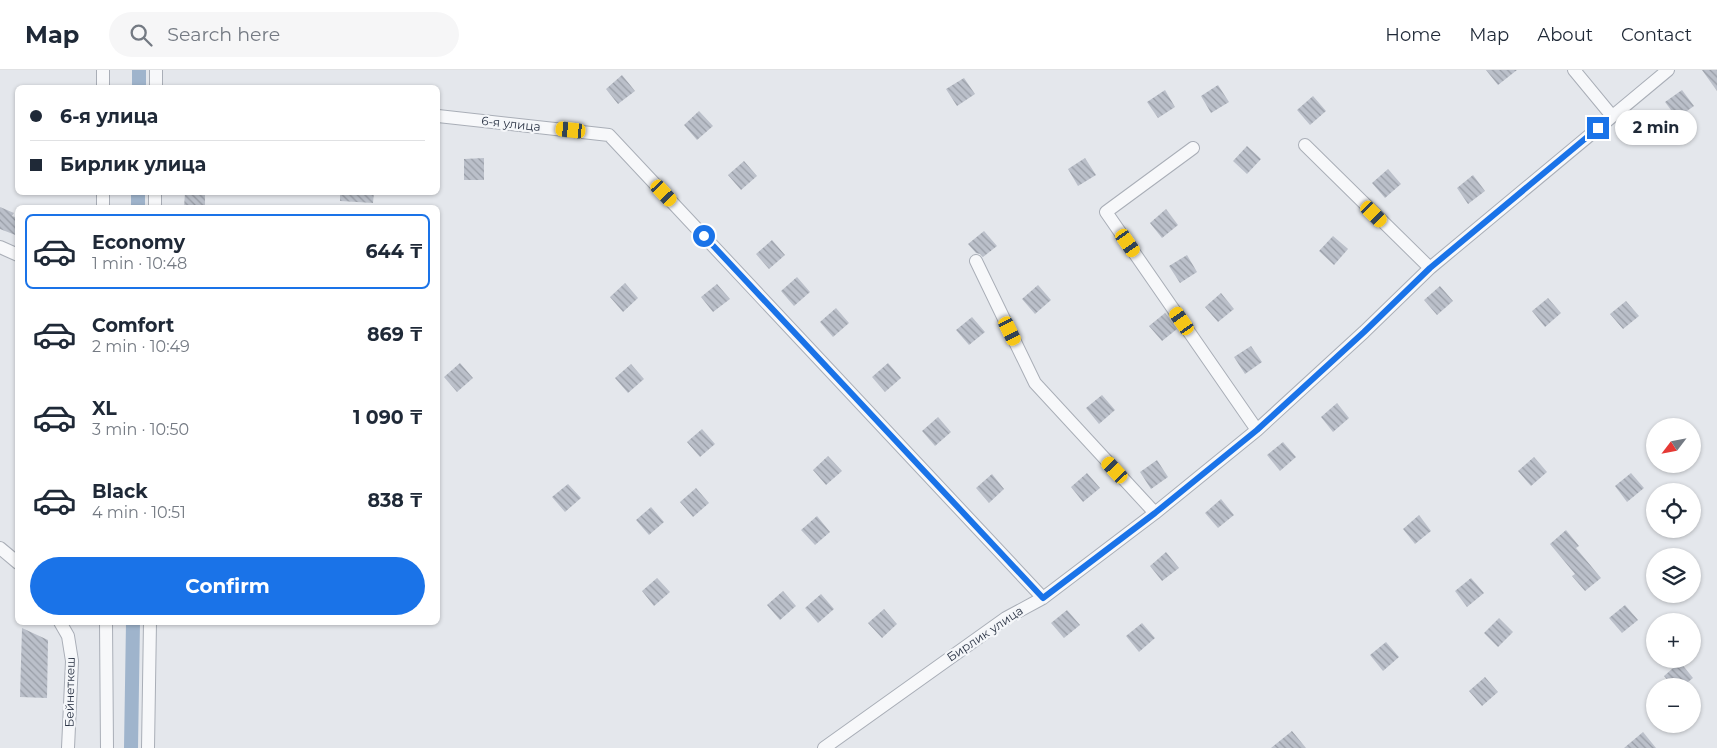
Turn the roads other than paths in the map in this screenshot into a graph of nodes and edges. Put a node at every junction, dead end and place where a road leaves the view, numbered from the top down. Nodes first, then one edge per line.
1 (103, 70) edge
2 (156, 70) edge
3 (1574, 70) edge
4 (1668, 70) edge
5 (103, 85) edge
6 (156, 85) edge
7 (440, 116) edge
8 (1612, 116) junction
9 (1305, 145) dead end
10 (1193, 148) dead end
11 (0, 247) edge
12 (15, 254) edge
13 (976, 261) dead end
14 (1430, 268) junction
15 (1257, 430) junction
16 (1155, 513) junction
17 (0, 548) edge
18 (15, 560) edge
19 (1043, 598) junction
20 (62, 625) edge
21 (106, 625) edge
22 (150, 625) edge
23 (68, 748) edge
24 (107, 748) edge
25 (148, 748) edge
26 (824, 748) edge

1 - 5 street
2 - 6 street
3 - 8 street
4 - 8 street, Бирлик улица
7 - 19 street, 6-я улица
8 - 14 street, Бирлик улица
9 - 14 street
10 - 15 street
11 - 12 street
13 - 16 street
14 - 15 street, Бирлик улица
15 - 16 street, Бирлик улица
16 - 19 street, Бирлик улица
17 - 18 street
19 - 26 street, Бирлик улица
20 - 23 street, Бейнеткеш
21 - 24 street
22 - 25 street

